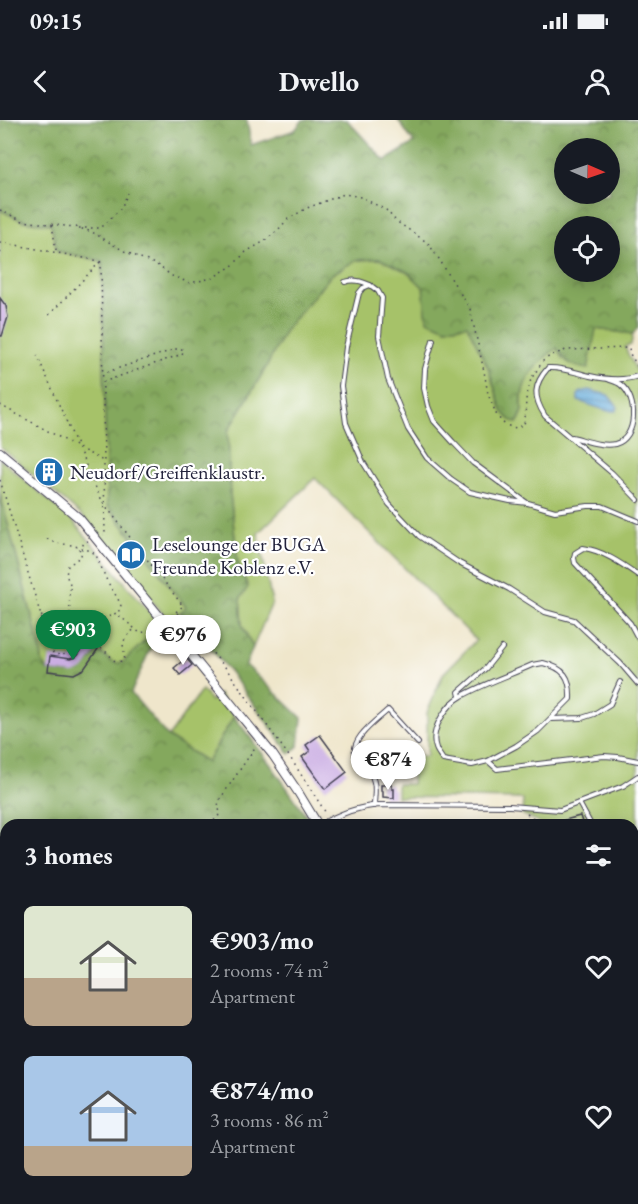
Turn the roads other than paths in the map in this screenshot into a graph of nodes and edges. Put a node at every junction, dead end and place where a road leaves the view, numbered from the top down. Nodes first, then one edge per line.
1 (345, 282) dead end
2 (370, 285) junction
3 (434, 340) dead end
4 (638, 376) edge
5 (604, 378) junction
6 (569, 436) junction
7 (0, 452) edge
8 (638, 500) edge
9 (528, 503) junction
10 (638, 521) edge
11 (638, 575) edge
12 (638, 638) edge
13 (502, 648) dead end
14 (620, 682) dead end
15 (638, 684) edge
16 (460, 696) junction
17 (550, 719) junction
18 (418, 743) dead end
19 (488, 760) junction
20 (638, 761) edge
21 (638, 776) edge
22 (579, 803) junction
23 (374, 806) junction
24 (315, 819) edge
25 (330, 819) edge
26 (588, 819) edge

1 - 2 lane
2 - 9 lane
2 - 15 lane
3 - 9 lane
4 - 5 lane
5 - 6 lane
5 - 6 lane
6 - 8 lane
7 - 24 street
9 - 10 lane
11 - 12 lane
13 - 16 lane
14 - 17 lane
16 - 17 lane
16 - 19 lane
17 - 19 lane
18 - 23 lane
19 - 20 lane
21 - 22 lane
22 - 23 lane
22 - 26 lane
23 - 25 lane

